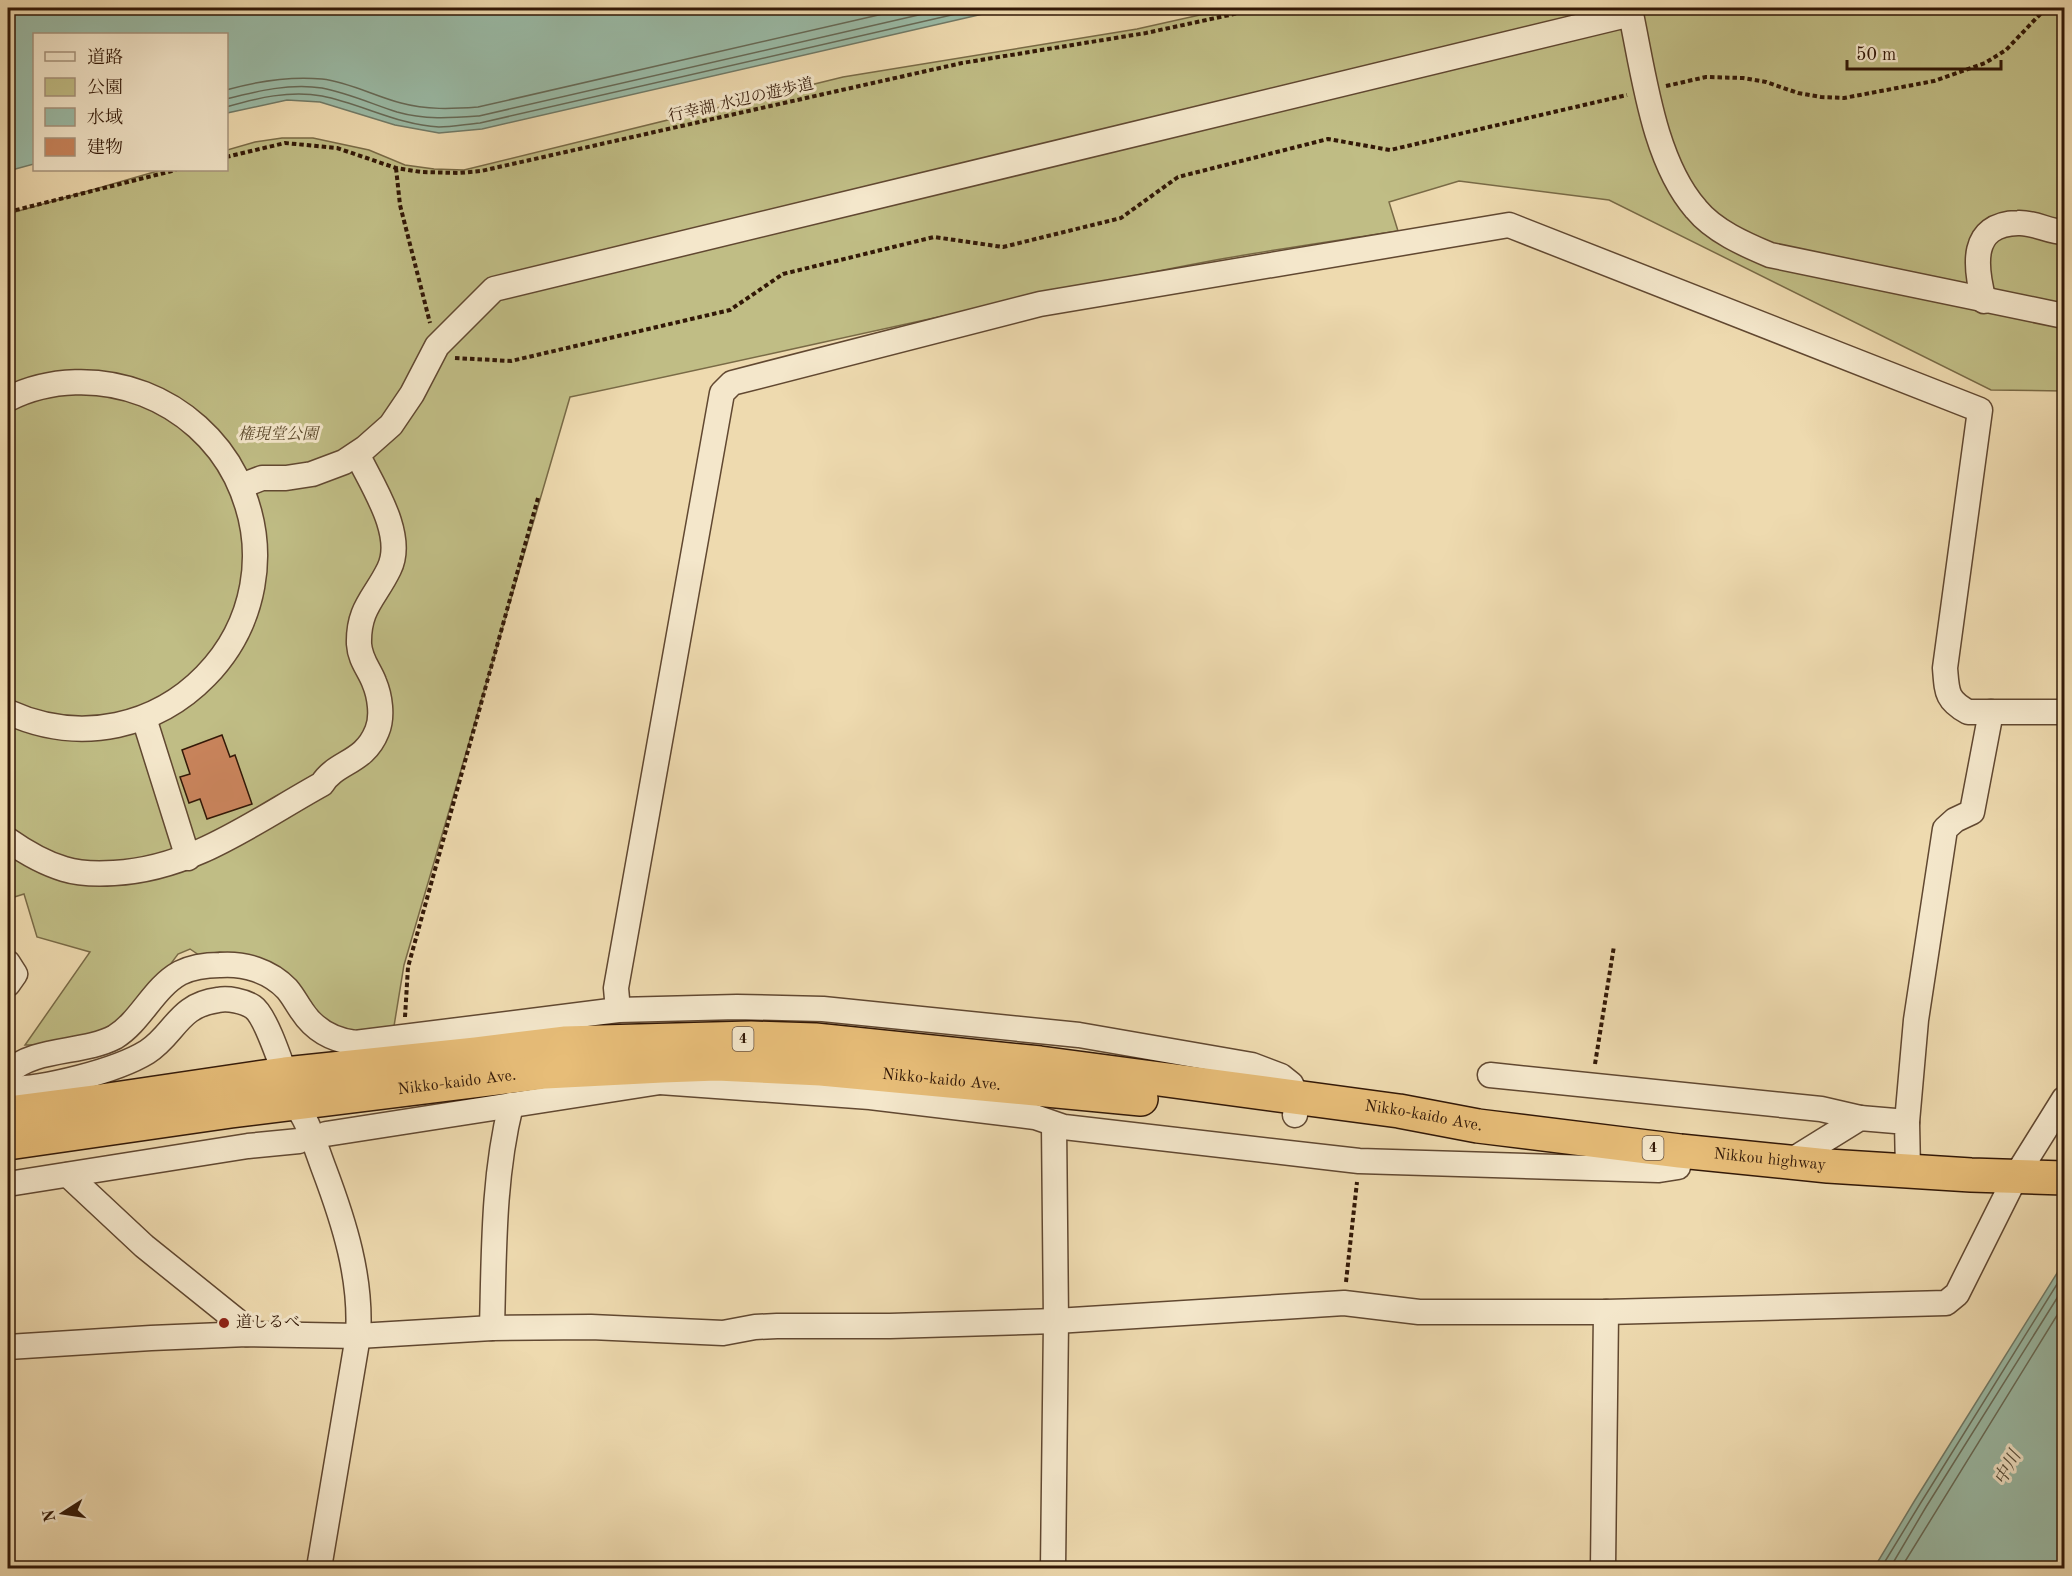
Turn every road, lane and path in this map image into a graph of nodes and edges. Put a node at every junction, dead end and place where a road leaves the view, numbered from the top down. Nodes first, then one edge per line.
1 (1262, 8) edge
2 (2046, 8) edge
3 (1647, 90) junction
4 (228, 157) edge
5 (396, 168) junction
6 (172, 171) edge
7 (8, 212) edge
8 (2064, 232) edge
9 (1984, 301) junction
10 (2064, 316) edge
11 (437, 346) junction
12 (8, 399) edge
13 (357, 454) junction
14 (241, 486) junction
15 (538, 498) dead end
16 (8, 712) edge
17 (1991, 712) junction
18 (2064, 712) edge
19 (144, 717) junction
20 (8, 840) edge
21 (188, 858) junction
22 (1614, 946) dead end
23 (8, 963) edge
24 (8, 984) edge
25 (618, 1010) junction
26 (406, 1038) junction
27 (8, 1073) edge
28 (661, 1074) junction
29 (1490, 1075) dead end
30 (1591, 1085) junction
31 (8, 1089) edge
32 (290, 1089) junction
33 (2064, 1099) edge
34 (511, 1105) junction
35 (1296, 1106) junction
36 (8, 1113) edge
37 (1860, 1118) junction
38 (1907, 1122) junction
39 (1054, 1125) junction
40 (1478, 1126) joint
41 (326, 1134) dead end
42 (299, 1141) dead end
43 (8, 1143) edge
44 (1680, 1151) junction
45 (1359, 1161) junction
46 (1789, 1162) junction
47 (1908, 1171) junction
48 (68, 1175) junction
49 (2016, 1176) junction
50 (2057, 1178) edge
51 (8, 1184) edge
52 (1344, 1304) junction
53 (1606, 1312) junction
54 (1056, 1321) junction
55 (492, 1328) junction
56 (247, 1334) junction
57 (358, 1336) junction
58 (8, 1347) edge
59 (319, 1569) edge
60 (1053, 1569) edge
61 (1603, 1569) edge

1 - 5 path, 行幸湖 水辺の遊歩道
2 - 3 path
3 - 9 street
3 - 11 path
3 - 11 street
4 - 5 path, 行幸湖 水辺の遊歩道
5 - 11 path
6 - 7 path
8 - 9 street
9 - 10 street
11 - 13 street
12 - 14 street
13 - 14 street
13 - 21 street
14 - 19 street
15 - 26 path
16 - 19 street
17 - 18 street
17 - 25 street
17 - 38 street
19 - 21 street
20 - 21 street
22 - 30 path
23 - 24 street
25 - 26 street
25 - 35 street
26 - 27 street
28 - 32 highway, Nikko-kaido Ave. / 4
28 - 34 street
28 - 35 highway, Nikko-kaido Ave. / 4
28 - 39 street
29 - 30 street
30 - 37 street
31 - 32 street
32 - 35 highway, Nikko-kaido Ave. / 4
32 - 36 highway, Nikko-kaido Ave. / 4
32 - 43 highway, Nikko-kaido Ave. / 4
32 - 57 street
33 - 49 street
34 - 41 street
34 - 55 street
35 - 40 highway, Nikko-kaido Ave. / 4
37 - 38 street
37 - 46 street
38 - 47 street
39 - 45 street
39 - 54 street
40 - 44 highway, Nikkou highway / 4
42 - 48 street
44 - 45 street
44 - 46 highway, Nikkou highway / 4
45 - 52 path
46 - 47 highway, Nikkou highway / 4
47 - 49 highway, Nikkou highway / 4
48 - 51 street
48 - 56 street
49 - 50 highway, Nikkou highway / 4
49 - 53 street
52 - 53 street
52 - 54 street
53 - 61 street
54 - 55 street
54 - 60 street
55 - 57 street
56 - 57 street
56 - 58 street
57 - 59 street

